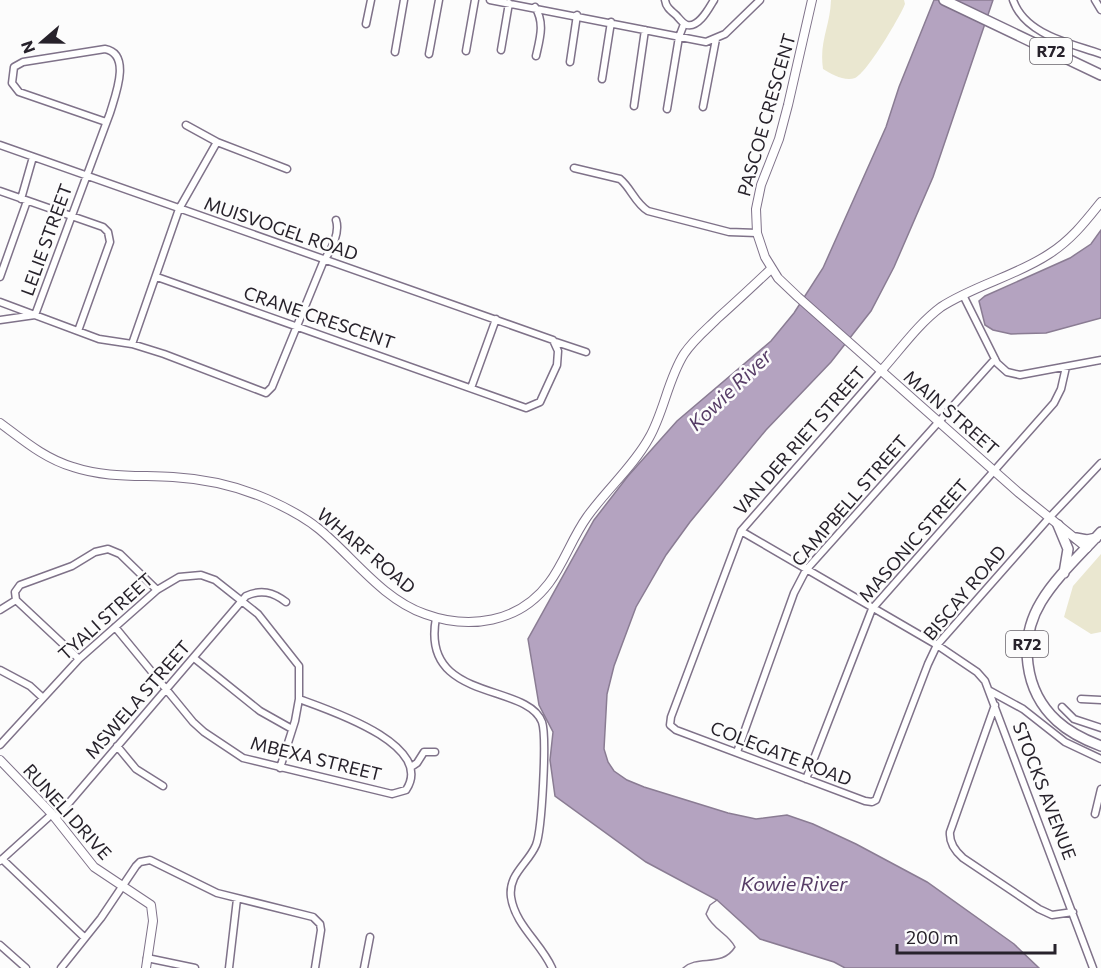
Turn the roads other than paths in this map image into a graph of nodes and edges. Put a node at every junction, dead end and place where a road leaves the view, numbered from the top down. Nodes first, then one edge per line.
1 (371, 0) edge
2 (404, 0) edge
3 (439, 0) edge
4 (475, 0) edge
5 (490, 0) edge
6 (665, 0) edge
7 (714, 0) edge
8 (760, 0) edge
9 (812, 0) edge
10 (944, 0) edge
11 (1013, 0) edge
12 (1095, 0) edge
13 (509, 3) junction
14 (535, 8) junction
15 (1101, 10) edge
16 (577, 15) junction
17 (611, 22) junction
18 (366, 24) dead end
19 (684, 24) junction
20 (645, 30) junction
21 (679, 37) junction
22 (716, 39) junction
23 (501, 50) dead end
24 (466, 51) dead end
25 (395, 52) dead end
26 (429, 54) dead end
27 (1101, 54) edge
28 (536, 56) dead end
29 (570, 62) dead end
30 (1101, 75) edge
31 (602, 79) dead end
32 (634, 106) dead end
33 (703, 107) dead end
34 (667, 109) dead end
35 (106, 122) junction
36 (186, 125) dead end
37 (217, 142) junction
38 (0, 145) edge
39 (33, 157) junction
40 (574, 168) dead end
41 (287, 170) dead end
42 (86, 175) junction
43 (0, 191) edge
44 (24, 200) junction
45 (1101, 202) edge
46 (179, 209) junction
47 (72, 217) junction
48 (336, 220) dead end
49 (757, 233) junction
50 (324, 260) junction
51 (771, 269) junction
52 (0, 277) edge
53 (157, 277) junction
54 (963, 295) junction
55 (798, 297) joint
56 (2, 303) edge
57 (35, 315) junction
58 (2, 320) edge
59 (496, 320) junction
60 (298, 327) junction
61 (78, 331) junction
62 (554, 341) junction
63 (132, 344) junction
64 (586, 352) dead end
65 (994, 358) junction
66 (1101, 360) edge
67 (1066, 367) junction
68 (1054, 369) junction
69 (882, 371) junction
70 (1064, 377) junction
71 (471, 388) junction
72 (0, 423) edge
73 (938, 423) junction
74 (1101, 464) edge
75 (995, 471) junction
76 (1049, 518) junction
77 (1058, 525) junction
78 (741, 531) junction
79 (1098, 535) edge
80 (1076, 538) junction
81 (1088, 548) junction
82 (806, 570) junction
83 (1064, 573) junction
84 (157, 590) junction
85 (16, 600) junction
86 (243, 601) junction
87 (286, 602) dead end
88 (872, 609) junction
89 (0, 610) edge
90 (436, 618) junction
91 (115, 627) junction
92 (937, 645) junction
93 (194, 658) junction
94 (79, 659) junction
95 (0, 670) edge
96 (166, 690) junction
97 (990, 691) junction
98 (44, 698) junction
99 (299, 699) junction
100 (1081, 699) dead end
101 (1101, 700) edge
102 (995, 704) junction
103 (1062, 707) dead end
104 (1101, 728) edge
105 (292, 729) junction
106 (676, 730) joint
107 (0, 745) edge
108 (117, 746) junction
109 (1101, 746) edge
110 (435, 752) dead end
111 (736, 752) junction
112 (1101, 759) edge
113 (0, 760) edge
114 (411, 767) junction
115 (280, 768) junction
116 (806, 779) junction
117 (163, 786) dead end
118 (1101, 789) edge
119 (876, 800) joint
120 (1095, 814) dead end
121 (54, 816) junction
122 (1, 860) edge
123 (123, 886) junction
124 (237, 899) junction
125 (1073, 912) junction
126 (370, 937) dead end
127 (85, 938) junction
128 (1, 949) edge
129 (147, 958) junction
130 (551, 967) edge
131 (26, 968) edge
132 (61, 968) edge
133 (146, 968) edge
134 (195, 968) edge
135 (229, 968) edge
136 (315, 968) edge
137 (364, 968) edge
138 (1093, 968) edge

1 - 18 street
2 - 25 street
3 - 26 street
4 - 24 street
5 - 13 street
6 - 19 street
7 - 19 street
8 - 22 street
9 - 49 street, PASCOE CRESCENT
10 - 30 main road, R72
11 - 27 street
12 - 15 street
13 - 14 street
13 - 23 street
14 - 16 street
14 - 28 street
16 - 17 street
16 - 29 street
17 - 20 street
17 - 31 street
19 - 21 street
20 - 21 street
20 - 32 street
21 - 22 street
21 - 34 street
22 - 33 street
35 - 35 street, LELIE STREET
35 - 42 street, LELIE STREET
36 - 37 street
37 - 41 street
37 - 46 street
38 - 39 street, MUISVOGEL ROAD
39 - 42 street, MUISVOGEL ROAD
39 - 44 street
40 - 49 street
42 - 46 street, MUISVOGEL ROAD
42 - 47 street, LELIE STREET
43 - 44 street
44 - 47 street
44 - 52 street
45 - 54 street
46 - 50 street, MUISVOGEL ROAD
46 - 53 street
47 - 57 street, LELIE STREET
47 - 61 street
48 - 50 street
49 - 51 street, PASCOE CRESCENT
50 - 59 street, MUISVOGEL ROAD
50 - 60 street
51 - 55 street, PASCOE CRESCENT
51 - 90 street, WHARF ROAD
53 - 60 street, CRANE CRESCENT
53 - 63 street
54 - 65 street
54 - 69 street
55 - 69 street, MAIN STREET
56 - 57 street
56 - 58 street
57 - 58 street
57 - 61 street
59 - 62 street, MUISVOGEL ROAD
59 - 71 street
60 - 63 street
60 - 71 street, CRANE CRESCENT
61 - 63 street
62 - 64 street, MUISVOGEL ROAD
62 - 71 street, CRANE CRESCENT
65 - 68 street
65 - 73 street, CAMPBELL STREET
66 - 67 street
67 - 68 street
67 - 70 street, MASONIC STREET
68 - 70 street
69 - 73 street, MAIN STREET
69 - 78 street, VAN DER RIET STREET
70 - 75 street, MASONIC STREET
72 - 90 street, WHARF ROAD
73 - 75 street, MAIN STREET
73 - 82 street, CAMPBELL STREET
74 - 76 street, BISCAY ROAD
75 - 76 street, MAIN STREET
75 - 88 street, MASONIC STREET
76 - 77 street, MAIN STREET
76 - 92 street, BISCAY ROAD
77 - 80 street, MAIN STREET
77 - 83 main road
78 - 82 street, STOCKS AVENUE
78 - 106 street, VAN DER RIET STREET
79 - 80 main road
79 - 81 main road, R72
80 - 81 street, MAIN STREET
81 - 83 main road, R72
82 - 88 street, STOCKS AVENUE
82 - 111 street, CAMPBELL STREET
83 - 109 main road, R72
84 - 85 street
84 - 86 street, TYALI STREET
84 - 91 street, TYALI STREET
85 - 89 street
85 - 94 street
86 - 87 street
86 - 93 street, MSWELA STREET
86 - 99 street, TYALI STREET
88 - 92 street, STOCKS AVENUE
88 - 116 street, MASONIC STREET
90 - 130 street
91 - 94 street, TYALI STREET
91 - 96 street, MBEXA STREET
92 - 97 street, STOCKS AVENUE
92 - 119 street, BISCAY ROAD
93 - 96 street, MSWELA STREET
93 - 105 street
94 - 98 street, TYALI STREET
95 - 98 street
96 - 108 street, MSWELA STREET
96 - 115 street, MBEXA STREET
97 - 102 street, STOCKS AVENUE
97 - 112 street
98 - 107 street, TYALI STREET
99 - 105 street, TYALI STREET
99 - 114 street, MBEXA STREET
100 - 101 street
102 - 125 street, STOCKS AVENUE
102 - 125 street
103 - 104 street
105 - 115 street, TYALI STREET
106 - 111 street, COLEGATE ROAD
108 - 117 street
108 - 121 street, MSWELA STREET
110 - 114 street
111 - 116 street, COLEGATE ROAD
113 - 121 street, RUNELI DRIVE
114 - 115 street, MBEXA STREET
116 - 119 street, COLEGATE ROAD
118 - 120 street
121 - 122 street, MSWELA STREET
121 - 123 street, RUNELI DRIVE
122 - 127 street
123 - 124 street
123 - 127 street
123 - 129 street, RUNELI DRIVE
124 - 135 street
124 - 136 street
125 - 138 street, STOCKS AVENUE
126 - 137 street
127 - 132 street
128 - 131 street
129 - 133 street, RUNELI DRIVE
129 - 134 street

